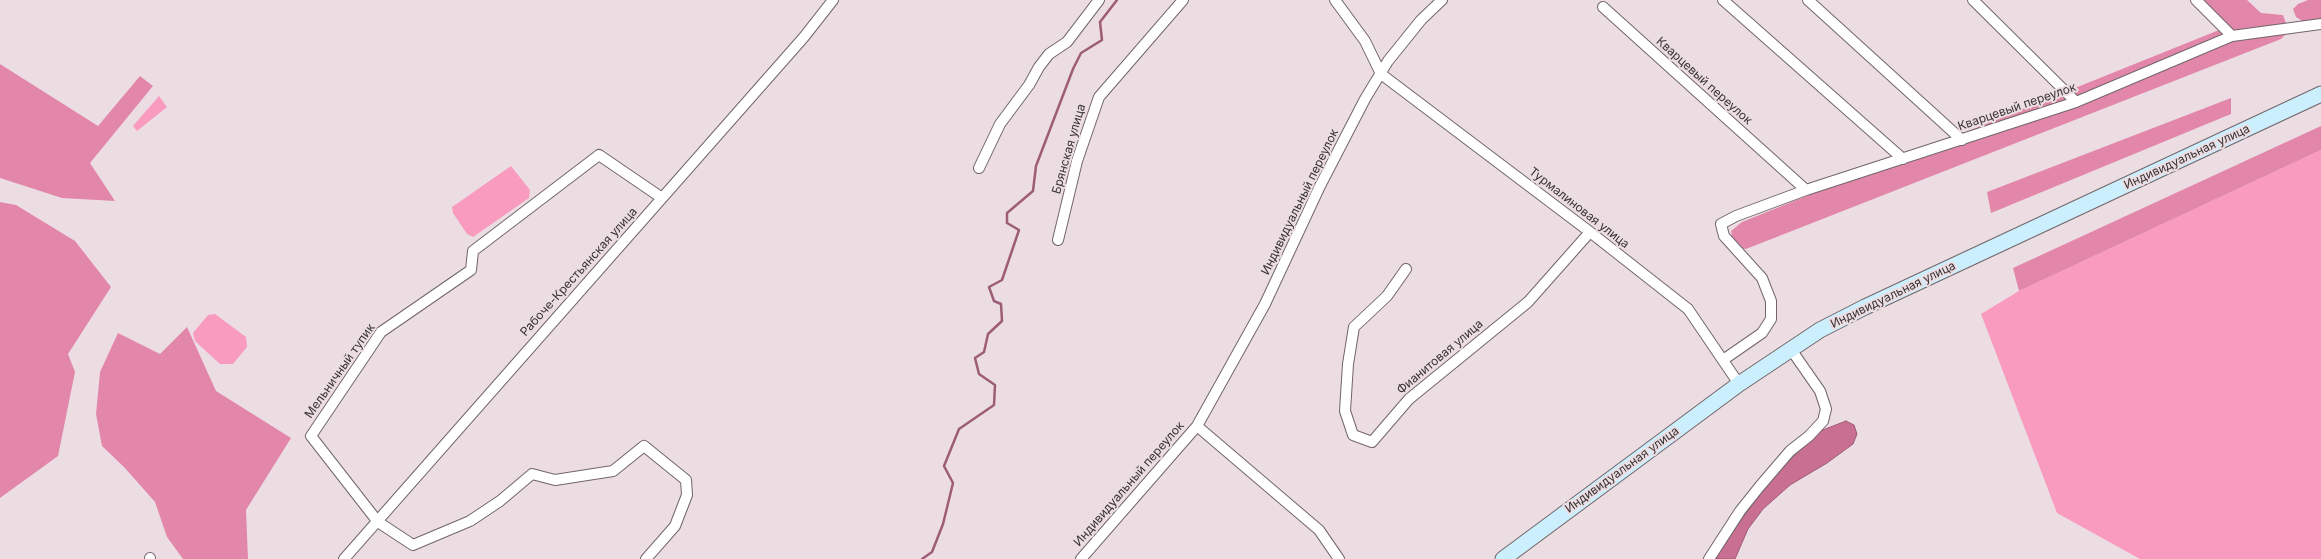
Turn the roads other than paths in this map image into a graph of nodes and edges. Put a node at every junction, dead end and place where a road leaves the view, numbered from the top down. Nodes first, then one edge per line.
1 (833, 0) edge
2 (1099, 0) edge
3 (1183, 0) edge
4 (1335, 0) edge
5 (1442, 0) edge
6 (1723, 0) edge
7 (1808, 0) edge
8 (1973, 0) edge
9 (2196, 0) edge
10 (1603, 7) dead end
11 (2321, 24) edge
12 (2232, 36) junction
13 (1381, 74) junction
14 (2321, 94) edge
15 (2076, 102) junction
16 (1962, 140) junction
17 (1903, 159) junction
18 (979, 168) dead end
19 (1806, 190) junction
20 (662, 198) junction
21 (1590, 232) junction
22 (1058, 240) dead end
23 (1406, 269) dead end
24 (1790, 348) junction
25 (1723, 360) junction
26 (1739, 384) junction
27 (1197, 426) junction
28 (378, 522) junction
29 (344, 559) edge
30 (646, 559) edge
31 (1081, 559) edge
32 (1340, 559) edge
33 (1503, 559) edge
34 (1709, 559) edge

1 - 20 street, Рабоче-Крестьянская улица
2 - 18 street
3 - 22 street, Брянская улица
4 - 13 street
5 - 13 street, Индивидуальный переулок
6 - 17 street
7 - 16 street
8 - 15 street
9 - 12 street
10 - 19 street, Кварцевый переулок
11 - 12 street, Кварцевый переулок
12 - 15 street, Кварцевый переулок
13 - 21 street, Турмалиновая улица
13 - 27 street, Индивидуальный переулок
14 - 24 main road, Индивидуальная улица
15 - 16 street, Кварцевый переулок
16 - 17 street, Кварцевый переулок
17 - 19 street, Кварцевый переулок
19 - 25 street, Кварцевый переулок
20 - 28 street, Рабоче-Крестьянская улица
20 - 28 street, Мельничный тупик
21 - 23 street, Фианитовая улица
21 - 25 street, Турмалиновая улица
24 - 26 main road, Индивидуальная улица
24 - 34 street
25 - 26 street, Турмалиновая улица
26 - 33 main road, Индивидуальная улица
27 - 31 street, Индивидуальный переулок
27 - 32 street, Индивидуальный переулок
28 - 29 street, Рабоче-Крестьянская улица
28 - 30 street

